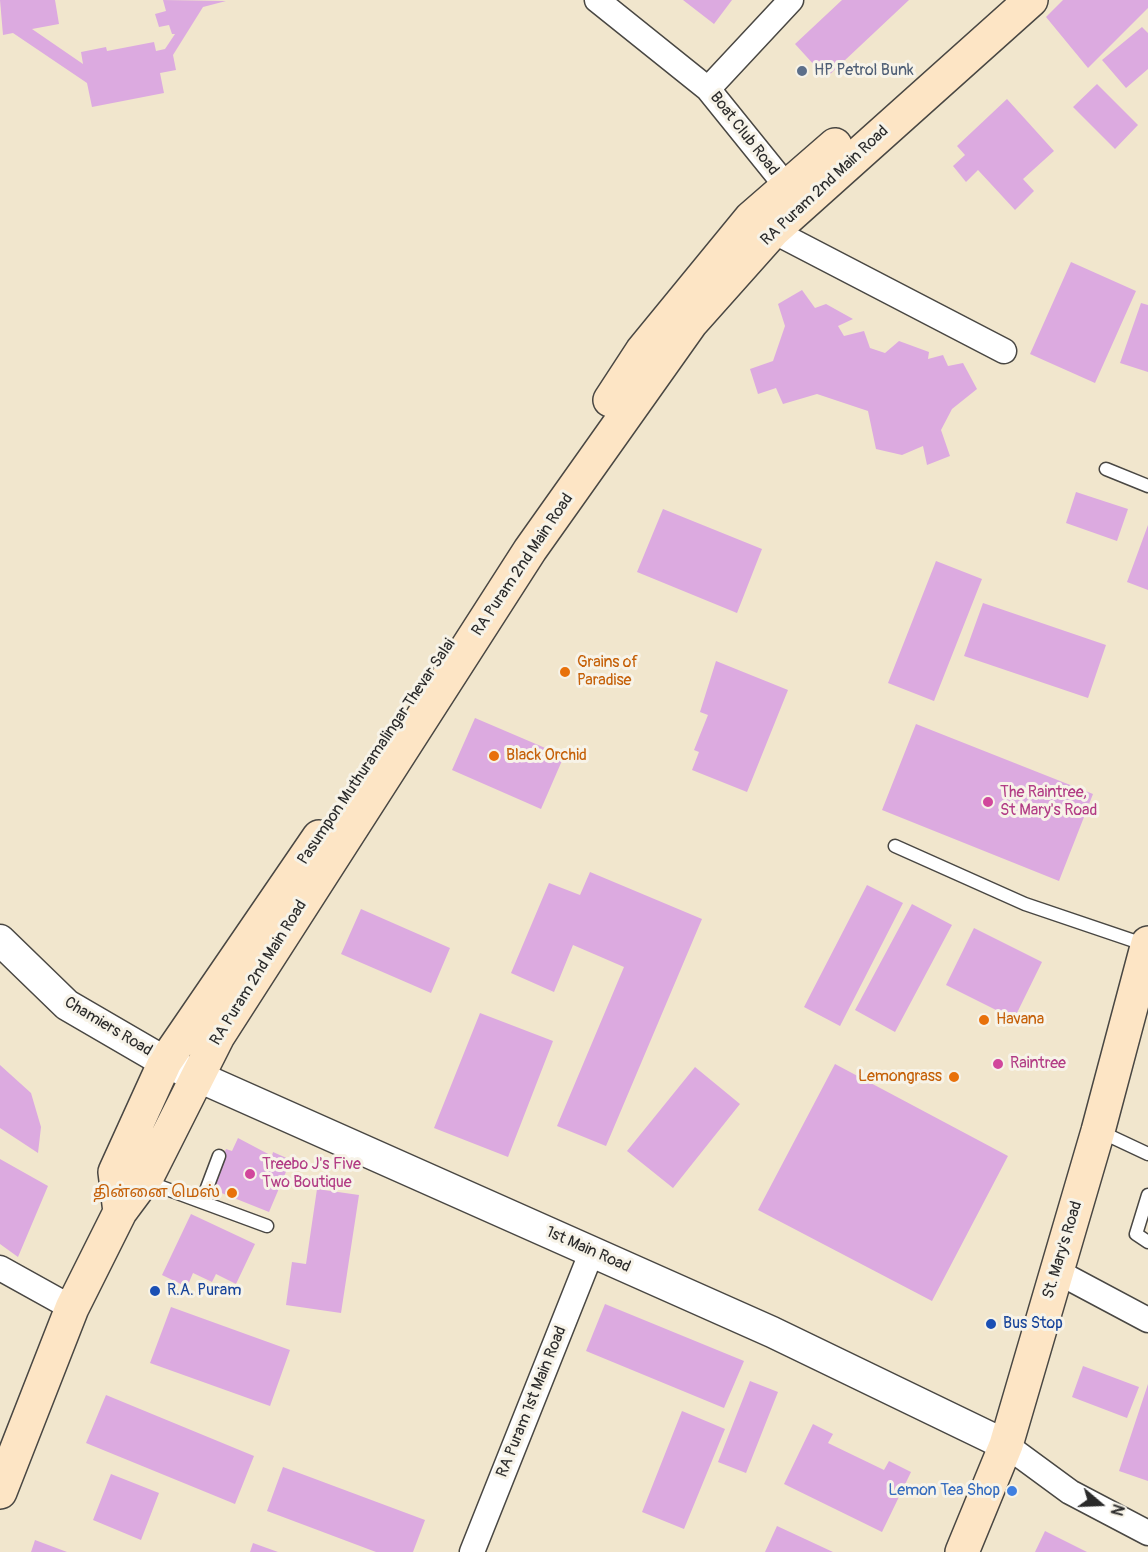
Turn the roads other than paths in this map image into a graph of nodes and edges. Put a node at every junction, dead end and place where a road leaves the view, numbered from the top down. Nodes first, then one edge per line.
1 (597, 0) edge
2 (791, 0) edge
3 (1005, 0) edge
4 (1031, 0) edge
5 (708, 88) junction
6 (794, 196) junction
7 (773, 231) junction
8 (1004, 351) dead end
9 (1106, 469) dead end
10 (1148, 486) edge
11 (895, 846) dead end
12 (0, 940) edge
13 (1148, 944) edge
14 (1140, 1008) edge
15 (165, 1062) junction
16 (198, 1076) junction
17 (1098, 1131) junction
18 (1148, 1154) edge
19 (219, 1156) dead end
20 (144, 1181) junction
21 (1148, 1195) edge
22 (202, 1201) junction
23 (120, 1212) junction
24 (267, 1226) dead end
25 (1148, 1242) edge
26 (592, 1251) junction
27 (0, 1268) edge
28 (1056, 1271) junction
29 (72, 1308) junction
30 (1148, 1320) edge
31 (1006, 1445) junction
32 (0, 1492) edge
33 (1148, 1533) edge
34 (472, 1552) edge
35 (962, 1552) edge

1 - 5 street, Boat Club Road
2 - 5 street
3 - 6 main road, Pasumpon Muthuramalingar Thevar Salai
4 - 6 main road, RA Puram 2nd Main Road
5 - 6 street, Boat Club Road
6 - 7 main road, RA Puram 2nd Main Road
6 - 15 main road, Pasumpon Muthuramalingar Thevar Salai
7 - 8 street
7 - 16 main road, RA Puram 2nd Main Road
9 - 10 lane
11 - 13 lane
12 - 15 street, Chamiers Road
13 - 14 main road, St. Mary's Road
14 - 17 main road, St. Mary's Road
15 - 16 street, 1st Main Road
15 - 23 main road
16 - 20 main road, RA Puram 2nd Main Road
16 - 26 street, 1st Main Road
17 - 18 lane
17 - 28 main road, St. Mary's Road
19 - 22 lane
20 - 22 lane
20 - 23 main road, RA Puram 2nd Main Road
21 - 25 lane
22 - 24 lane
23 - 29 main road, RA Puram 2nd Main Road
26 - 31 street, 1st Main Road
26 - 34 street, RA Puram 1st Main Road
27 - 29 street
28 - 30 street
28 - 31 main road, St. Mary's Road
29 - 32 main road, RA Puram 2nd Main Road
31 - 33 street
31 - 35 main road, St. Mary's Road

